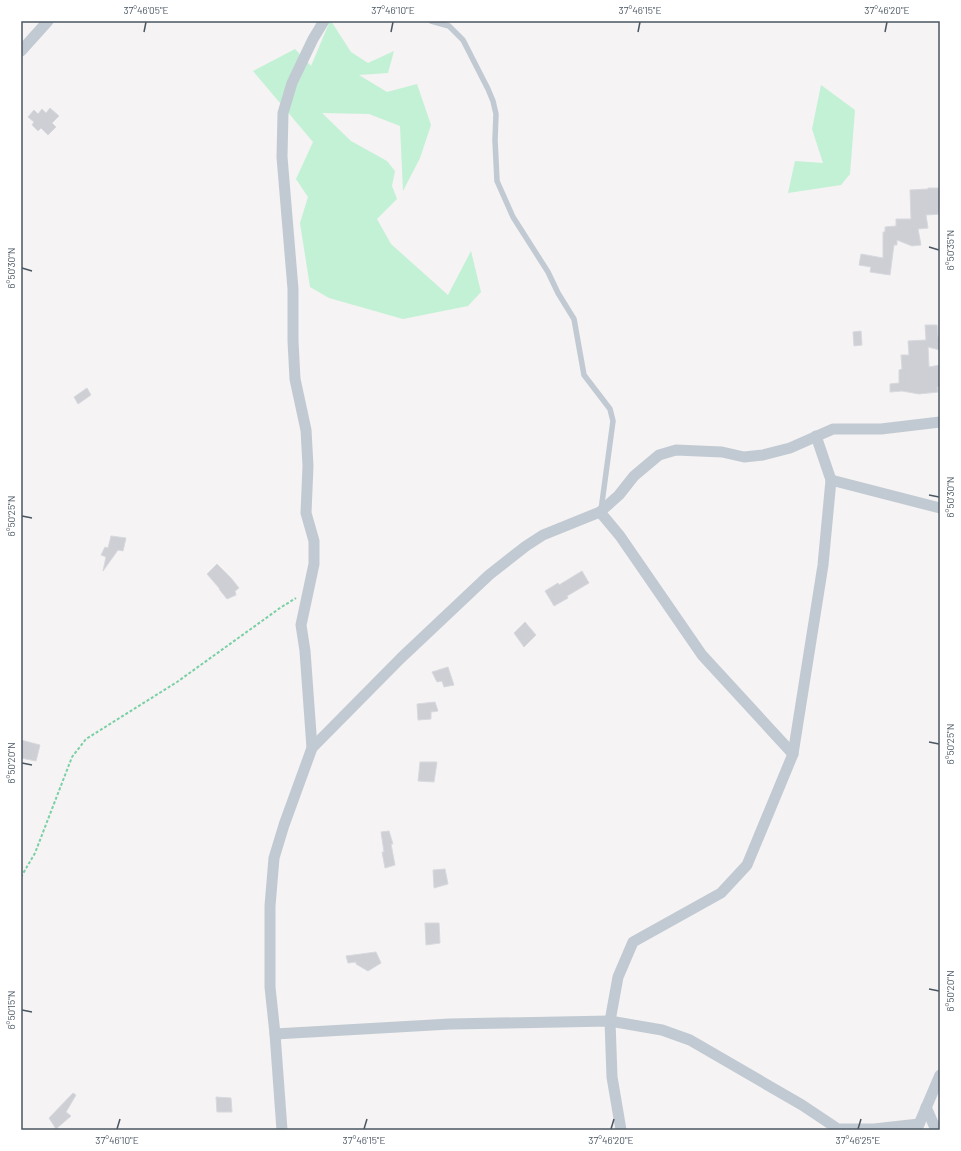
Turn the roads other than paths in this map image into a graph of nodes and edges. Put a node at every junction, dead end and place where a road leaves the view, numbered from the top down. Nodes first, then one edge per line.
1 (48, 21) edge
2 (324, 21) edge
3 (431, 21) edge
4 (21, 51) edge
5 (940, 422) edge
6 (816, 436) junction
7 (831, 480) junction
8 (940, 508) edge
9 (600, 512) junction
10 (312, 748) junction
11 (793, 754) junction
12 (610, 1021) junction
13 (275, 1034) junction
14 (940, 1075) edge
15 (926, 1107) junction
16 (918, 1127) edge
17 (282, 1130) edge
18 (621, 1130) edge
19 (936, 1130) edge

1 - 4 street
2 - 10 street
3 - 9 lane
5 - 6 street
6 - 7 street
6 - 9 street
7 - 8 street
7 - 11 street
9 - 10 street
9 - 11 street
10 - 13 street
11 - 12 street
12 - 13 street
12 - 16 street
12 - 18 street
13 - 17 street
14 - 15 street
15 - 16 street
15 - 19 street

